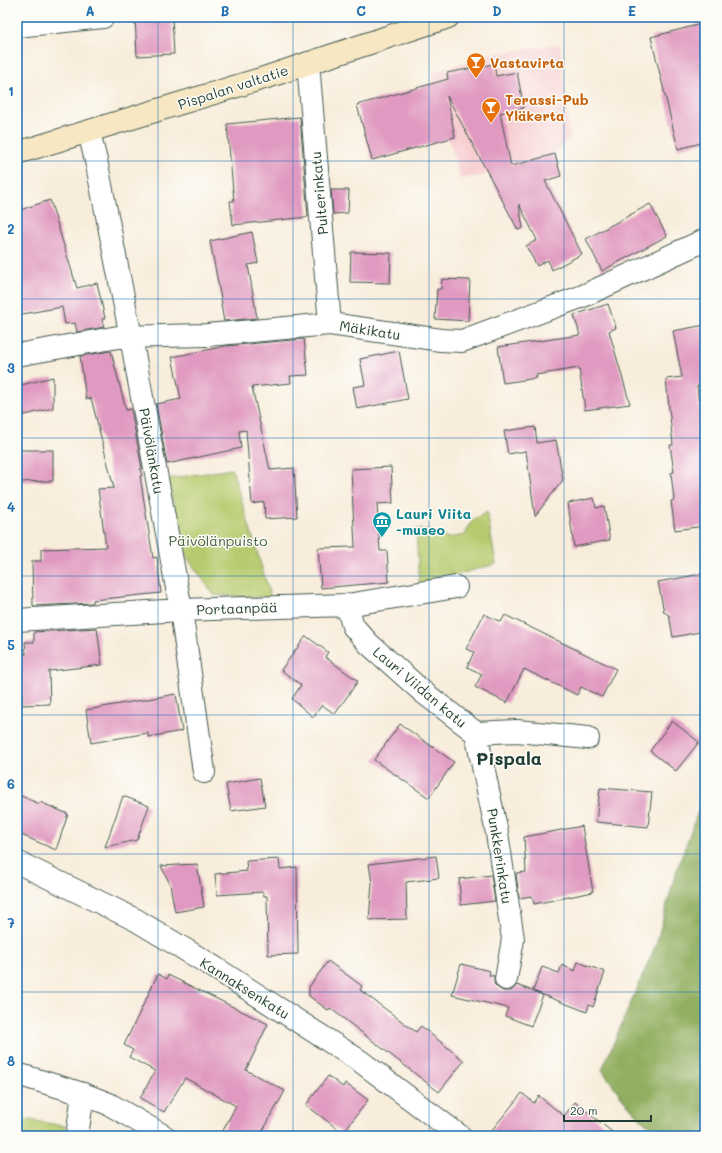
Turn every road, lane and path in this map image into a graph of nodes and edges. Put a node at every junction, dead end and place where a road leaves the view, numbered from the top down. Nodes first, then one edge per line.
1 (103, 17) edge
2 (448, 17) edge
3 (17, 26) edge
4 (308, 63) junction
5 (89, 132) junction
6 (17, 153) edge
7 (705, 240) edge
8 (330, 324) junction
9 (131, 337) junction
10 (17, 355) edge
11 (456, 588) dead end
12 (347, 605) junction
13 (181, 610) junction
14 (17, 620) edge
15 (476, 733) junction
16 (588, 738) dead end
17 (204, 772) dead end
18 (17, 862) edge
19 (506, 979) dead end
20 (17, 1074) edge
21 (83, 1094) junction
22 (77, 1136) edge
23 (164, 1136) edge
24 (460, 1136) edge

1 - 3 street
2 - 4 main road, Pispalan valtatie
4 - 5 main road, Pispalan valtatie
4 - 8 street, Pulterinkatu
5 - 6 main road, Pispalan valtatie
5 - 9 street, Päivölänkatu
7 - 8 street, Mäkikatu
8 - 9 street, Mäkikatu
9 - 10 street, Mäkikatu
9 - 13 street, Päivölänkatu
11 - 12 street, Portaanpää
12 - 13 street, Portaanpää
12 - 15 street, Lauri Viidan katu
13 - 14 street, Portaanpää
13 - 17 street, Päivölänkatu
15 - 16 street, Lauri Viidan katu
15 - 19 street, Punkkerinkatu
18 - 24 street, Kannaksenkatu
20 - 21 street
21 - 22 street
21 - 23 street

